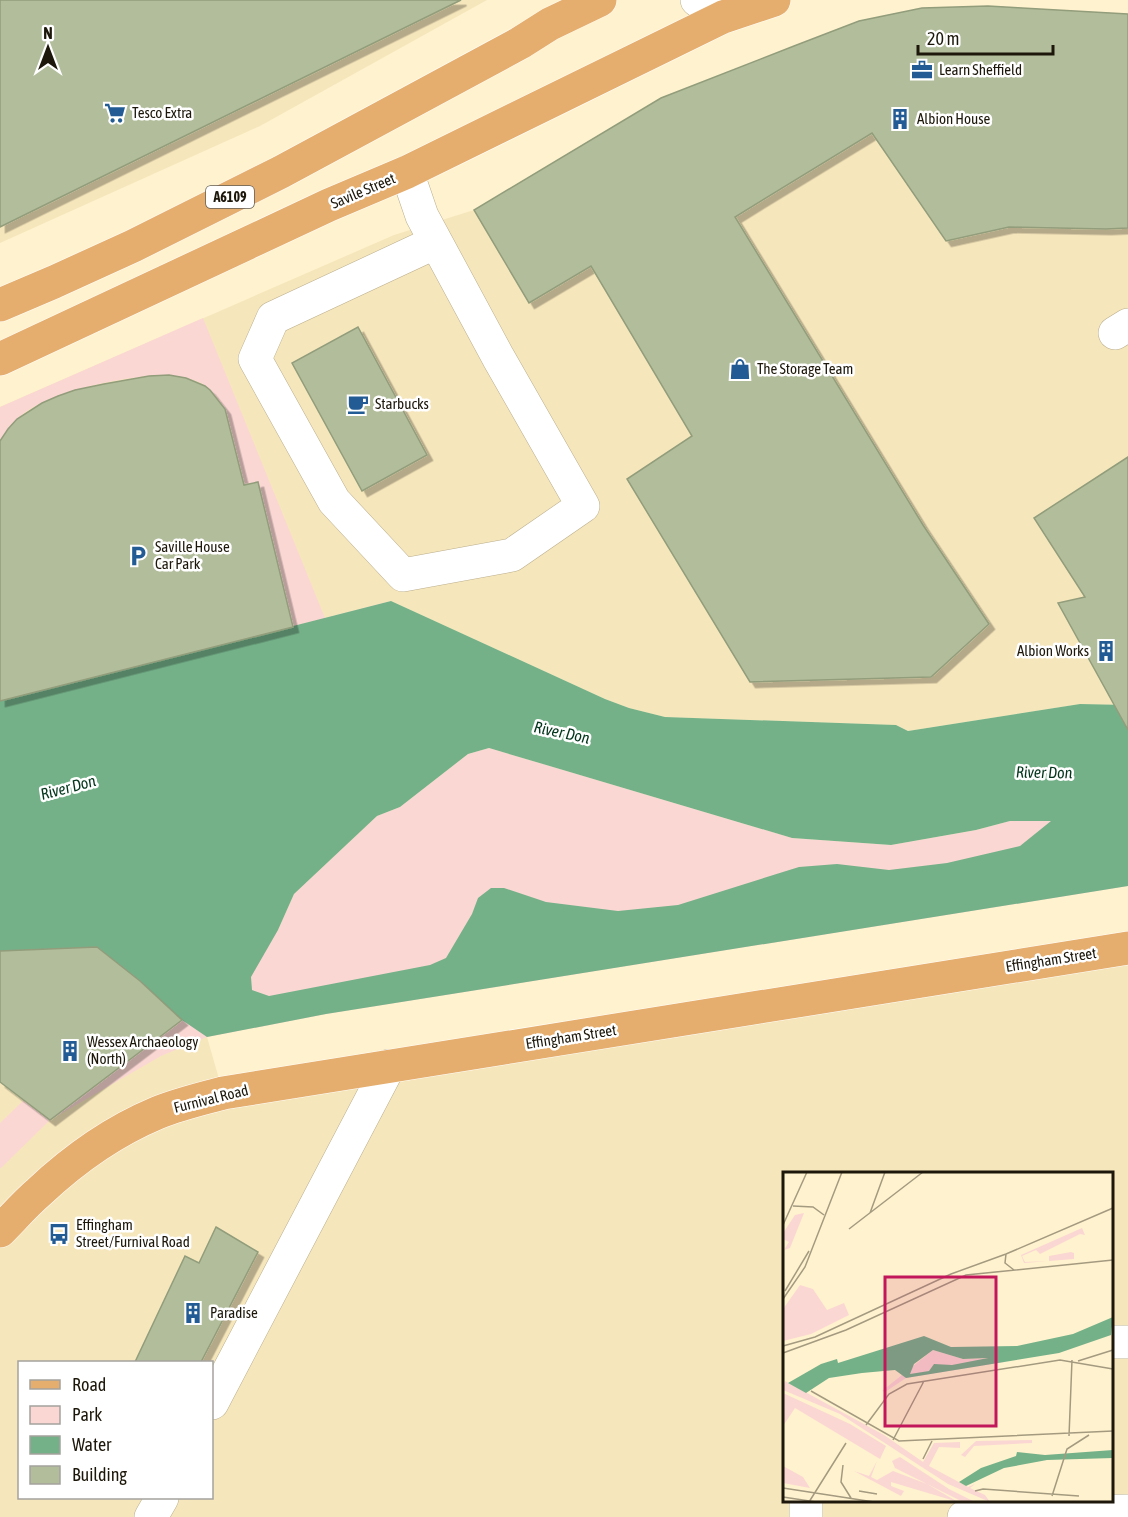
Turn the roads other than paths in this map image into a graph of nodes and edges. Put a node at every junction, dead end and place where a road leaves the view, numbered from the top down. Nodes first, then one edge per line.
1 (600, 0) edge
2 (774, 0) edge
3 (715, 6) edge
4 (407, 172) junction
5 (436, 242) junction
6 (0, 305) edge
7 (0, 359) edge
8 (1128, 948) edge
9 (389, 1066) junction
10 (1, 1228) edge
11 (213, 1401) edge
12 (161, 1499) edge
13 (1040, 1506) edge
14 (1128, 1511) edge
15 (151, 1517) edge
16 (964, 1517) edge

1 - 6 main road, A6109
2 - 3 main road, Savile Street
3 - 4 main road, Savile Street
4 - 5 street
4 - 7 main road, Savile Street
5 - 5 street
8 - 9 main road, Effingham Street
9 - 10 main road, Furnival Road
9 - 11 street
12 - 15 street
13 - 14 street
13 - 16 street

